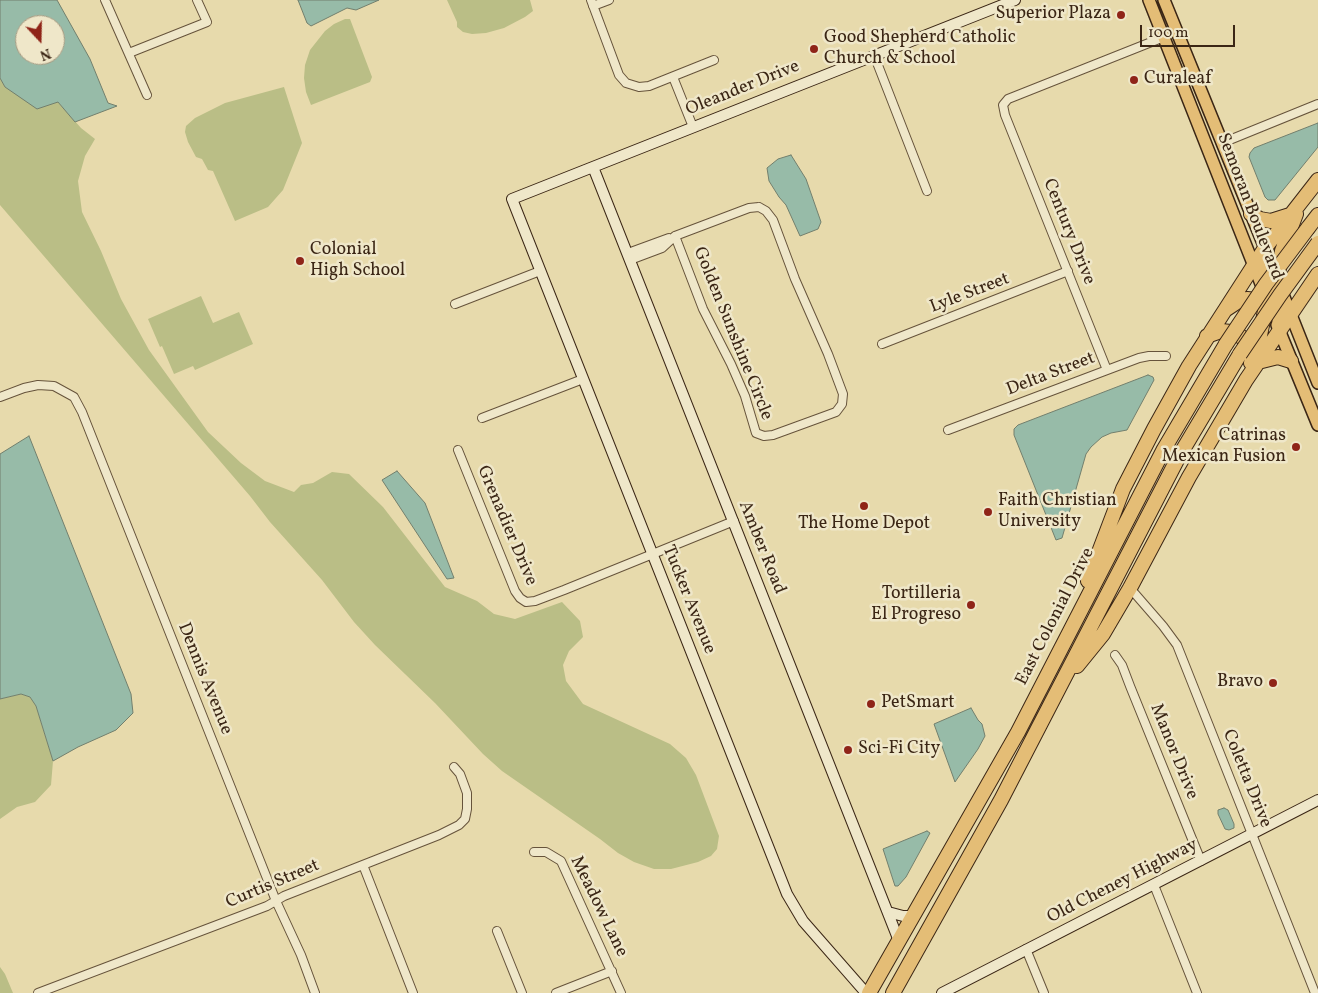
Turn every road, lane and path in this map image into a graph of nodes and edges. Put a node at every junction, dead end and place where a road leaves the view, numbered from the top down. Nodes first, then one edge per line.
1 (105, 0) edge
2 (197, 0) edge
3 (609, 0) edge
4 (1015, 0) edge
5 (1149, 0) edge
6 (1164, 0) edge
7 (592, 3) edge
8 (1164, 37) junction
9 (129, 53) junction
10 (874, 55) junction
11 (714, 60) dead end
12 (673, 77) junction
13 (147, 95) dead end
14 (1318, 104) edge
15 (692, 127) junction
16 (1222, 143) junction
17 (593, 167) junction
18 (1318, 180) edge
19 (926, 191) dead end
20 (512, 199) joint
21 (1252, 214) junction
22 (1318, 215) edge
23 (1292, 217) junction
24 (676, 236) junction
25 (1318, 243) edge
26 (1265, 248) junction
27 (1318, 256) edge
28 (629, 257) junction
29 (1253, 265) junction
30 (540, 271) junction
31 (1068, 271) junction
32 (1318, 273) edge
33 (1271, 276) junction
34 (1272, 303) junction
35 (455, 304) dead end
36 (1222, 313) junction
37 (1291, 313) junction
38 (1280, 331) junction
39 (1207, 336) junction
40 (882, 344) dead end
41 (1166, 356) dead end
42 (1251, 357) junction
43 (1292, 361) junction
44 (1108, 370) junction
45 (583, 379) junction
46 (1318, 382) edge
47 (0, 397) edge
48 (482, 418) dead end
49 (1318, 425) edge
50 (948, 430) dead end
51 (458, 450) dead end
52 (734, 521) junction
53 (652, 553) junction
54 (1130, 588) junction
55 (1073, 624) junction
56 (1115, 655) dead end
57 (1058, 690) junction
58 (1018, 732) junction
59 (454, 767) dead end
60 (1001, 800) junction
61 (1318, 800) edge
62 (959, 835) junction
63 (1252, 835) junction
64 (534, 852) dead end
65 (1201, 861) junction
66 (363, 865) junction
67 (1154, 885) junction
68 (276, 901) junction
69 (888, 912) junction
70 (914, 916) junction
71 (930, 926) junction
72 (497, 931) dead end
73 (899, 941) junction
74 (1026, 950) junction
75 (612, 971) junction
76 (894, 991) edge
77 (38, 993) edge
78 (315, 993) edge
79 (414, 993) edge
80 (522, 993) edge
81 (556, 993) edge
82 (622, 993) edge
83 (867, 993) edge
84 (942, 993) edge
85 (1044, 993) edge
86 (1197, 993) edge
87 (1315, 993) edge

1 - 9 street
2 - 9 street
3 - 7 street
4 - 10 street, Oleander Drive
5 - 8 main road, Semoran Boulevard
6 - 16 main road, Semoran Boulevard
7 - 12 street
8 - 29 main road, Semoran Boulevard
8 - 31 street, Century Drive
9 - 13 street
10 - 15 street, Oleander Drive
10 - 19 street
11 - 12 street
12 - 15 street
14 - 16 street
15 - 17 street, Oleander Drive
16 - 21 main road, Semoran Boulevard
17 - 20 street, Oleander Drive
17 - 28 street, Amber Road
18 - 23 highway
20 - 30 street, Tucker Avenue
21 - 23 highway
21 - 26 main road, Semoran Boulevard
22 - 55 highway, East Colonial Drive, bridge
23 - 26 highway
23 - 27 highway
23 - 33 highway
24 - 24 street, Golden Sunshine Circle
24 - 28 street, Golden Sunshine Circle
25 - 42 highway, East Colonial Drive, bridge
26 - 29 highway
26 - 33 highway
28 - 52 street, Amber Road
29 - 33 highway
29 - 34 main road, Semoran Boulevard
29 - 36 highway
30 - 35 street
30 - 45 street, Tucker Avenue
31 - 40 street, Lyle Street
31 - 44 street, Century Drive
32 - 33 highway
32 - 37 highway
33 - 34 highway
33 - 37 main road, Semoran Boulevard
34 - 36 highway
34 - 37 highway
34 - 38 highway
34 - 42 highway
36 - 39 highway
37 - 38 highway
37 - 46 main road, Semoran Boulevard
38 - 42 highway
38 - 43 main road
39 - 42 highway
39 - 55 highway
41 - 44 street, Delta Street
42 - 43 highway
42 - 54 highway
42 - 57 highway, East Colonial Drive
43 - 49 main road
44 - 50 street, Delta Street
45 - 48 street
45 - 53 street, Tucker Avenue
47 - 68 street, Dennis Avenue
51 - 53 street, Grenadier Drive
52 - 53 street
52 - 69 street, Amber Road
53 - 83 street, Tucker Avenue
54 - 57 highway
54 - 63 street, Coletta Drive
55 - 58 highway, East Colonial Drive
56 - 65 street, Manor Drive
57 - 60 highway, East Colonial Drive
58 - 60 highway
58 - 62 highway, East Colonial Drive
59 - 66 street, Curtis Street
60 - 71 highway, East Colonial Drive
61 - 63 street, Old Cheney Highway
62 - 70 highway, East Colonial Drive
62 - 71 highway
63 - 65 street, Old Cheney Highway
63 - 87 street, Coletta Drive
64 - 75 street, Meadow Lane
65 - 67 street, Old Cheney Highway
66 - 68 street, Curtis Street
66 - 79 street
67 - 74 street, Old Cheney Highway
67 - 86 street
68 - 77 street, Curtis Street
68 - 78 street, Dennis Avenue
69 - 70 street
69 - 73 street, Amber Road
70 - 73 highway, East Colonial Drive
71 - 76 highway, East Colonial Drive
72 - 80 street
73 - 76 highway
73 - 83 highway, East Colonial Drive
74 - 84 street, Old Cheney Highway
74 - 85 street
75 - 81 street
75 - 82 street, Meadow Lane

